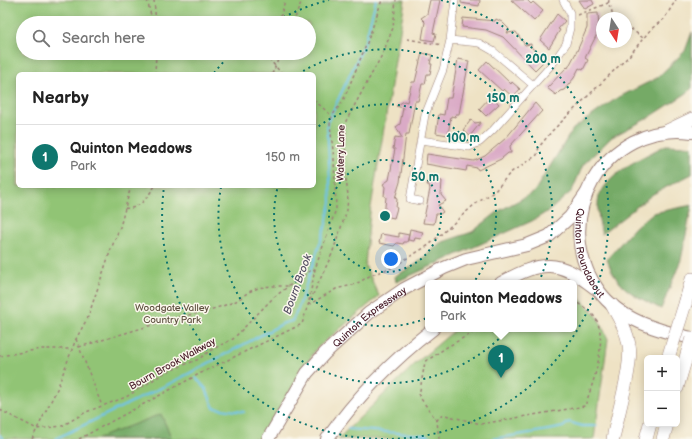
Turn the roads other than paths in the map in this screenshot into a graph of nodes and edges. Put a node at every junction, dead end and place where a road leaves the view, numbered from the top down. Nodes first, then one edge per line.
1 (455, 0) edge
2 (563, 0) edge
3 (449, 43) junction
4 (533, 85) junction
5 (692, 119) edge
6 (665, 132) junction
7 (692, 132) edge
8 (421, 140) junction
9 (586, 194) junction
10 (420, 201) dead end
11 (692, 279) edge
12 (507, 280) edge
13 (598, 291) junction
14 (612, 305) junction
15 (429, 332) edge
16 (692, 338) edge
17 (669, 355) edge
18 (680, 378) edge
19 (649, 427) edge
20 (666, 427) edge
21 (268, 439) edge
22 (327, 439) edge
23 (613, 439) edge
24 (646, 439) edge
25 (663, 439) edge

1 - 3 street
2 - 4 street
3 - 4 street
3 - 8 street
4 - 8 street
5 - 6 highway
6 - 7 highway, Quinton Roundabout
6 - 9 highway, Quinton Roundabout
8 - 10 street
9 - 13 highway, Quinton Roundabout
9 - 21 highway, Quinton Expressway
11 - 17 highway, bridge
12 - 13 highway
13 - 14 highway, Quinton Roundabout
14 - 16 highway, Quinton Roundabout
14 - 23 highway
15 - 22 highway
16 - 18 highway, bridge
19 - 24 highway
20 - 25 highway

